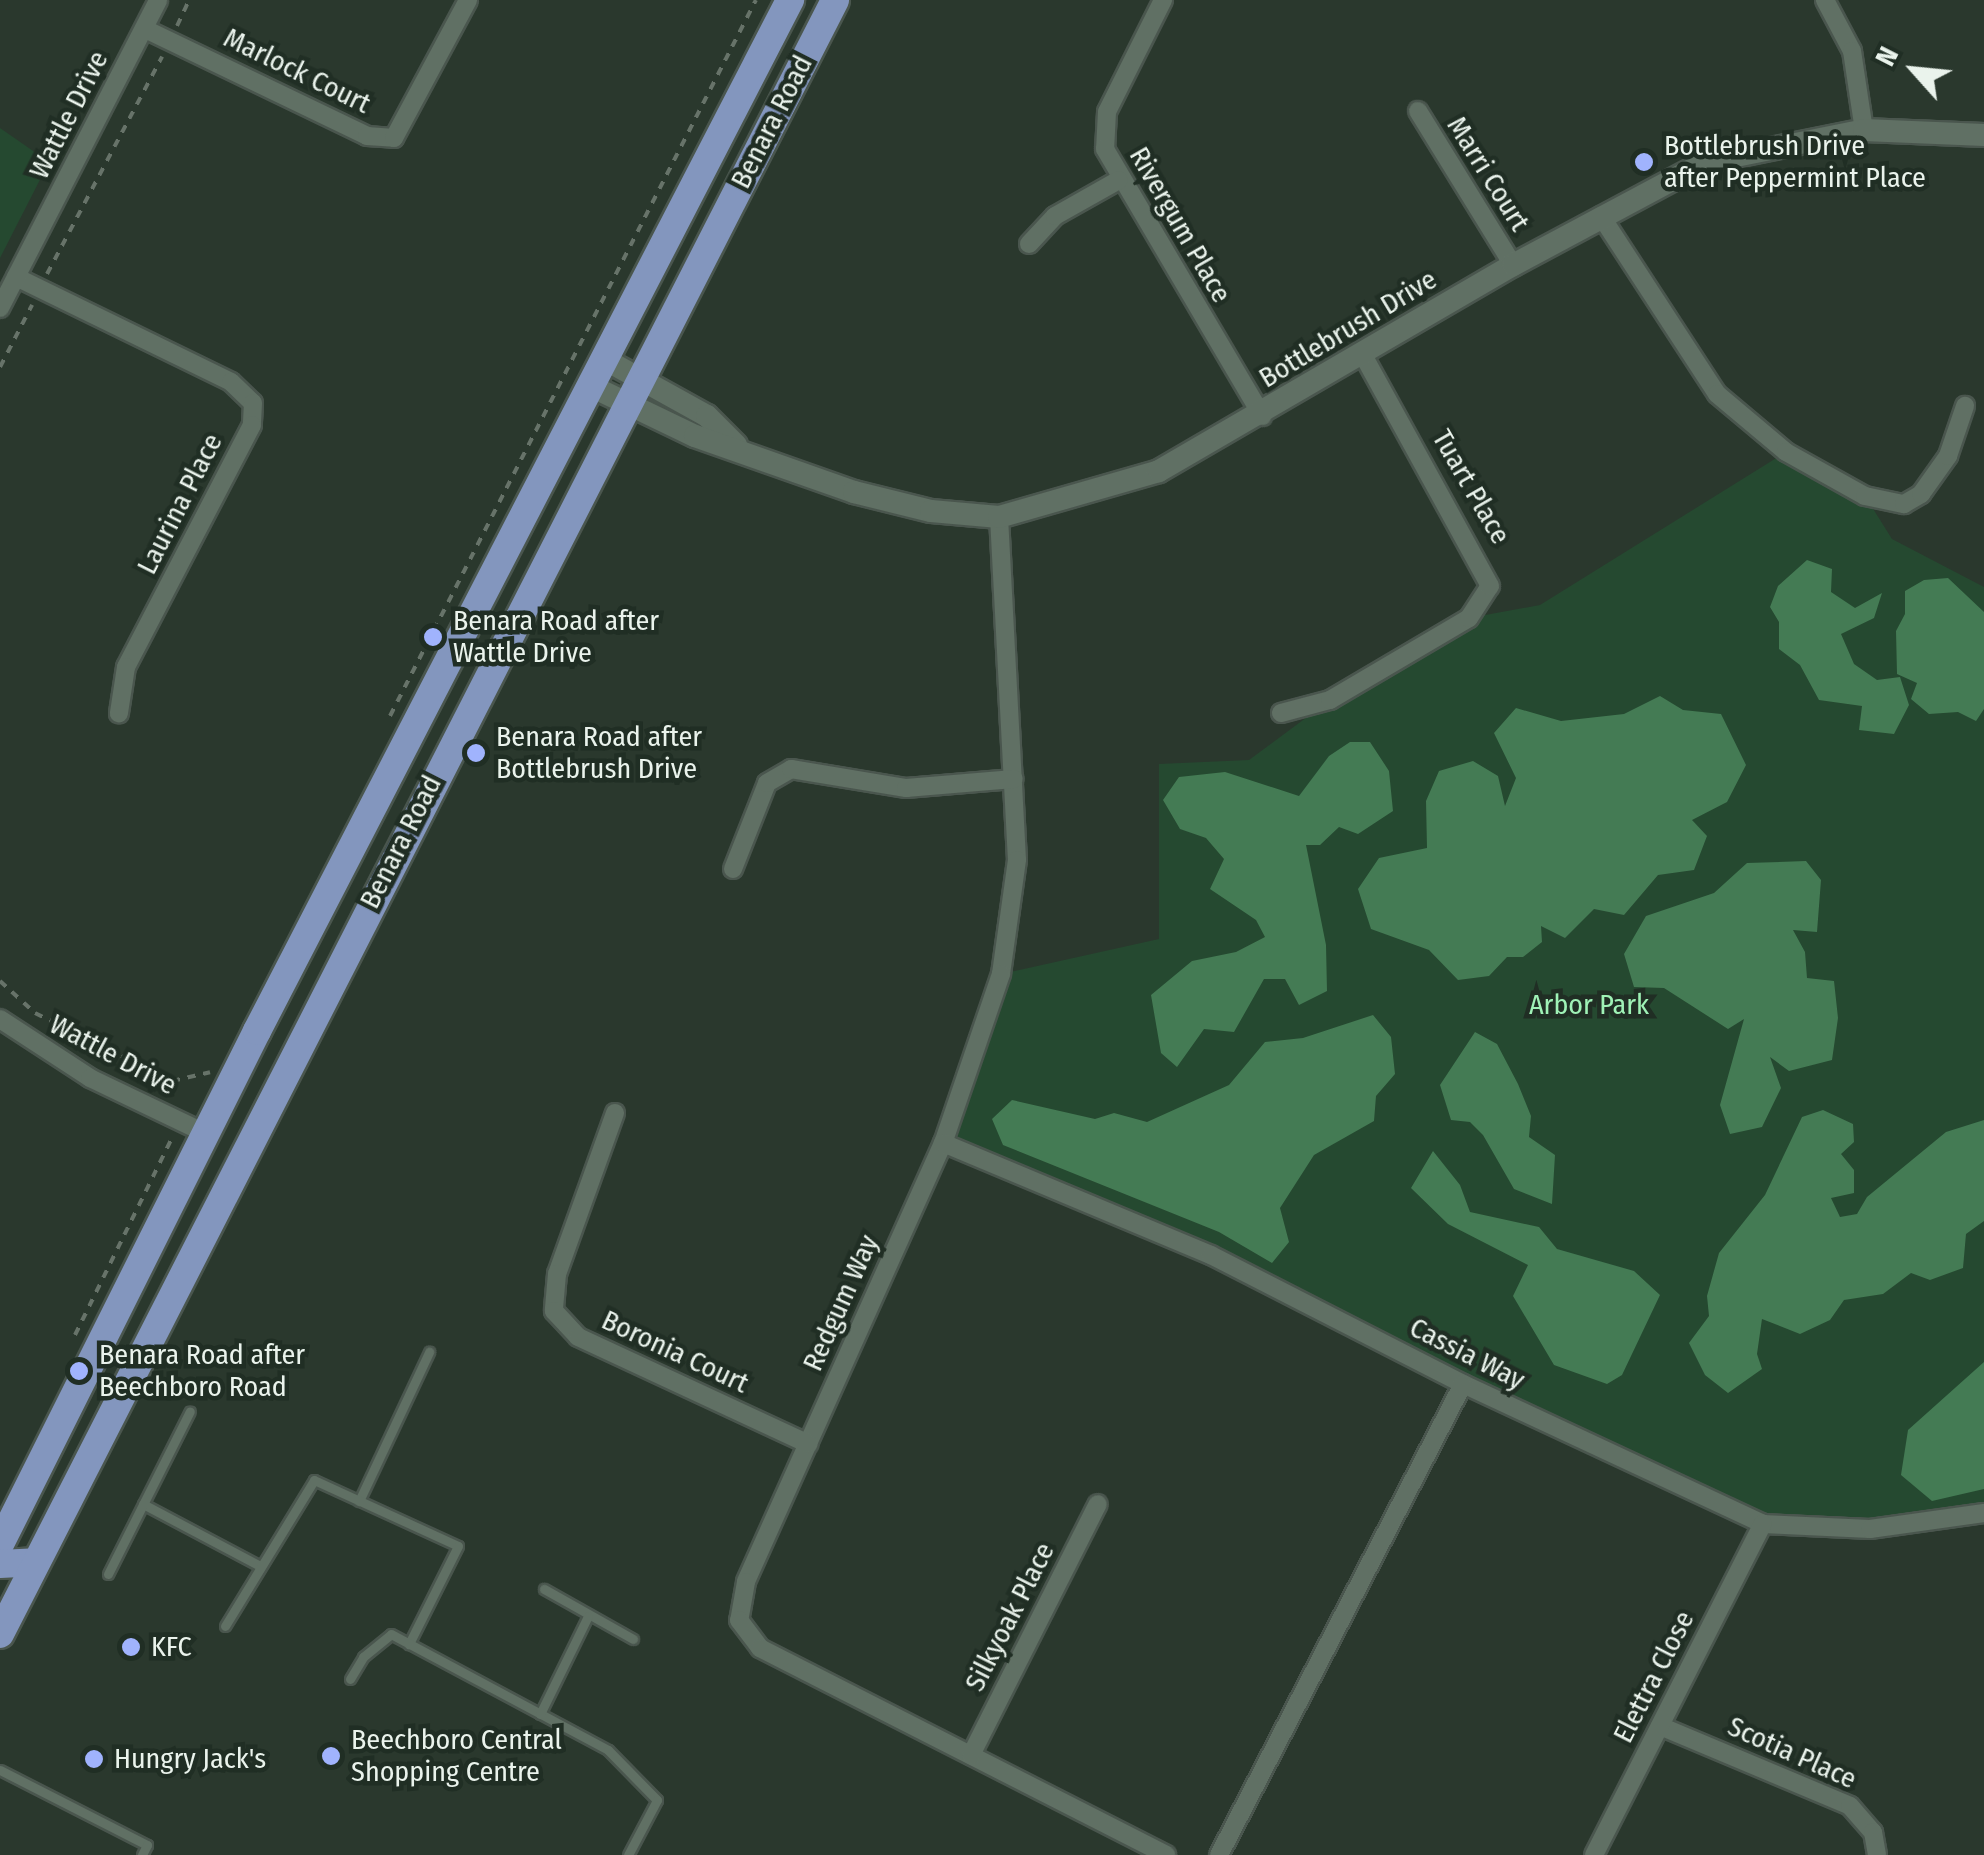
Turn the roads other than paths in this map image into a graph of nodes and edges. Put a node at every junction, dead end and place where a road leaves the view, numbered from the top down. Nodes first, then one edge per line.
1 (158, 0) edge
2 (468, 0) edge
3 (790, 0) edge
4 (835, 0) edge
5 (1163, 0) edge
6 (1825, 0) edge
7 (145, 29) junction
8 (1418, 111) dead end
9 (1864, 130) junction
10 (1984, 136) edge
11 (1119, 180) junction
12 (1602, 216) junction
13 (1029, 244) dead end
14 (1513, 265) junction
15 (16, 277) junction
16 (0, 308) edge
17 (1363, 355) junction
18 (606, 360) junction
19 (640, 377) junction
20 (592, 387) junction
21 (626, 404) junction
22 (1965, 406) dead end
23 (1262, 416) junction
24 (738, 446) junction
25 (998, 517) junction
26 (119, 713) dead end
27 (1281, 714) dead end
28 (411, 739) junction
29 (446, 756) junction
30 (1014, 779) junction
31 (733, 869) dead end
32 (4, 1031) edge
33 (616, 1113) dead end
34 (205, 1133) junction
35 (942, 1143) junction
36 (244, 1152) junction
37 (429, 1352) dead end
38 (1463, 1384) junction
39 (190, 1411) dead end
40 (808, 1444) junction
41 (359, 1501) junction
42 (143, 1504) junction
43 (1098, 1504) dead end
44 (1984, 1513) edge
45 (1763, 1524) junction
46 (12, 1554) edge
47 (260, 1566) junction
48 (108, 1574) dead end
49 (544, 1590) dead end
50 (588, 1616) junction
51 (225, 1626) dead end
52 (2, 1635) edge
53 (633, 1639) dead end
54 (409, 1644) junction
55 (350, 1679) dead end
56 (540, 1714) junction
57 (1660, 1726) junction
58 (971, 1755) junction
59 (0, 1770) edge
60 (142, 1855) edge
61 (628, 1855) edge
62 (1166, 1855) edge
63 (1219, 1855) edge
64 (1594, 1855) edge
65 (1876, 1855) edge

1 - 7 street, Wattle Drive
2 - 7 street, Marlock Court
3 - 18 main road, Benara Road
4 - 19 main road, Benara Road
5 - 11 street, Rivergum Place
6 - 9 street
7 - 15 street, Wattle Drive
8 - 14 street, Marri Court
9 - 10 street, Bottlebrush Drive
9 - 12 street, Bottlebrush Drive
11 - 13 street
11 - 23 street, Rivergum Place
12 - 14 street, Bottlebrush Drive
12 - 22 street
14 - 17 street, Bottlebrush Drive
15 - 16 street, Wattle Drive
15 - 26 street, Laurina Place
17 - 23 street, Bottlebrush Drive
17 - 27 street, Tuart Place
18 - 19 street, Bottlebrush Drive
18 - 20 main road, Benara Road
19 - 21 main road, Benara Road
19 - 24 street, Bottlebrush Drive
20 - 21 street, Bottlebrush Drive
20 - 28 main road, Benara Road
21 - 24 street, Bottlebrush Drive
21 - 29 main road, Benara Road
23 - 25 street, Bottlebrush Drive
24 - 25 street, Bottlebrush Drive
25 - 30 street, Redgum Way
28 - 29 main road
28 - 34 main road, Benara Road
29 - 36 main road, Benara Road
30 - 31 street
30 - 35 street, Redgum Way
32 - 34 street, Wattle Drive
33 - 40 street, Boronia Court
34 - 36 main road
34 - 46 main road, Benara Road
35 - 38 street, Cassia Way
35 - 40 street, Redgum Way
36 - 46 main road, Benara Road
37 - 41 lane
38 - 45 street, Cassia Way
38 - 63 street
39 - 42 lane
40 - 58 street, Redgum Way
41 - 47 lane
41 - 54 lane
42 - 47 lane
42 - 48 lane
43 - 58 street, Silkyoak Place
44 - 45 street, Cassia Way
45 - 57 street, Elettra Close
46 - 52 main road, Benara Road
47 - 51 lane
49 - 50 lane
50 - 53 lane
50 - 56 lane
54 - 55 lane
54 - 56 lane
56 - 61 lane
57 - 64 street, Elettra Close
57 - 65 street, Scotia Place
58 - 62 street, Redgum Way
59 - 60 lane

